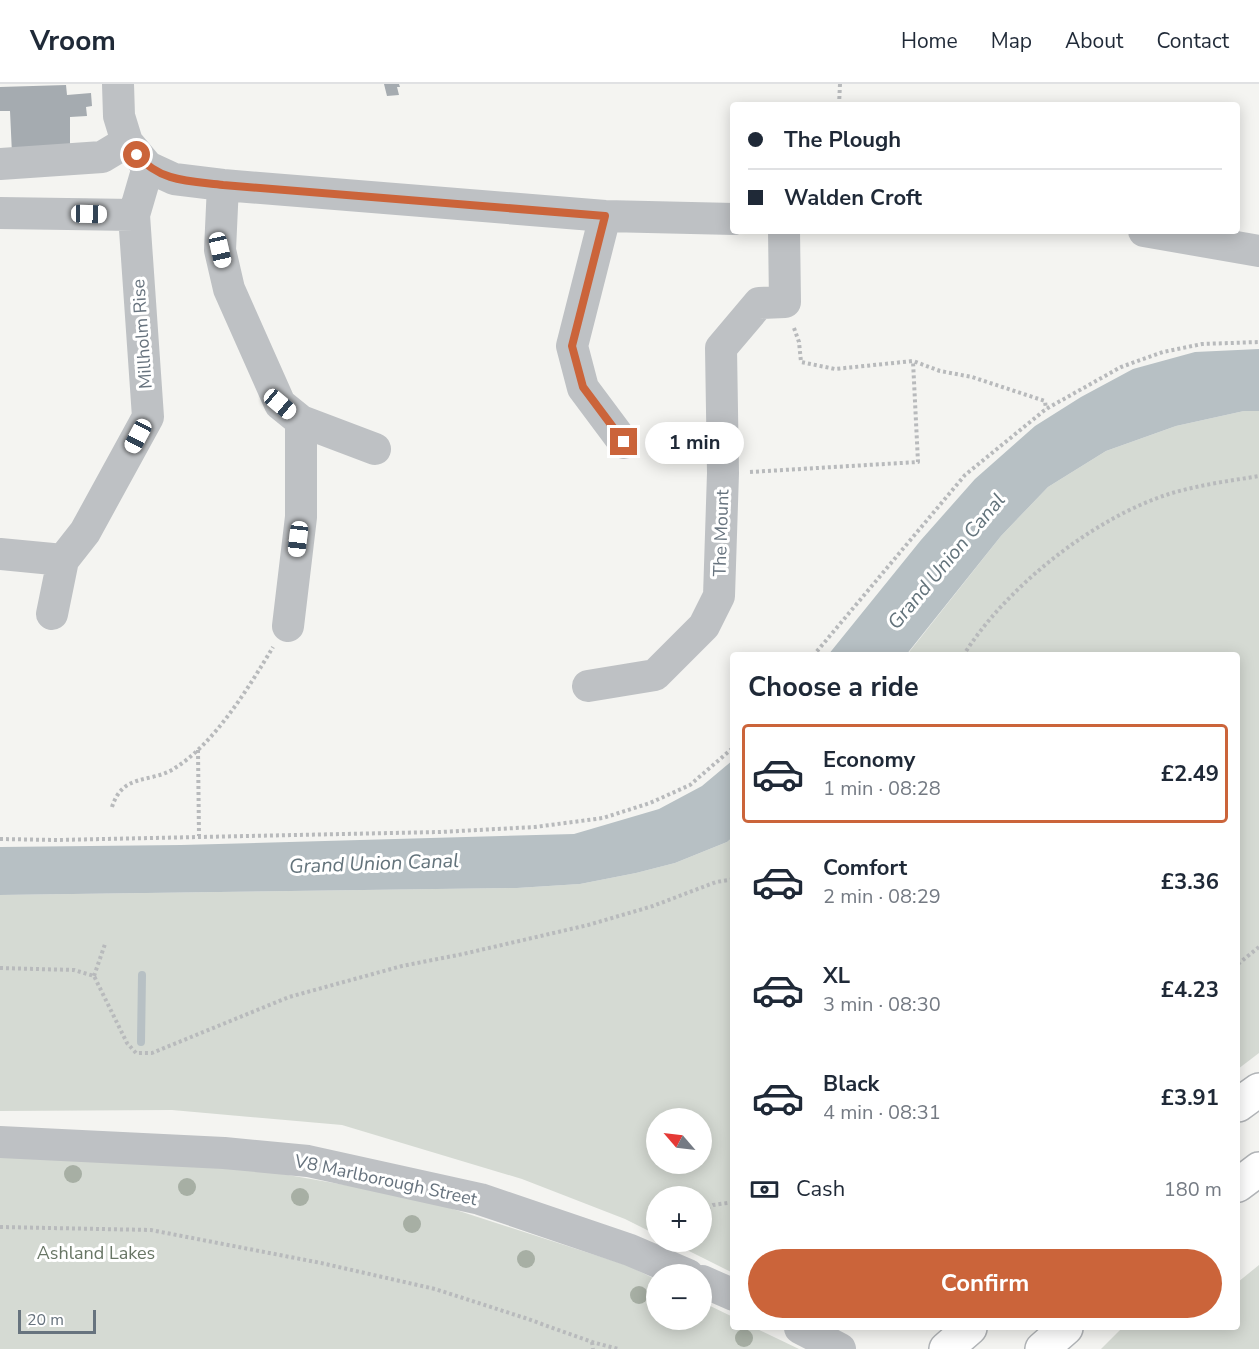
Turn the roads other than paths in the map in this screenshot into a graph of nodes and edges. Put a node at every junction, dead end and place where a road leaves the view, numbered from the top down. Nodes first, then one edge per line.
1 (118, 84) edge
2 (127, 142) junction
3 (0, 164) edge
4 (148, 168) junction
5 (223, 185) junction
6 (0, 213) edge
7 (134, 215) junction
8 (605, 216) junction
9 (730, 219) edge
10 (784, 234) edge
11 (1161, 234) edge
12 (1259, 251) edge
13 (300, 421) junction
14 (624, 442) dead end
15 (375, 449) dead end
16 (0, 554) edge
17 (63, 560) junction
18 (52, 614) dead end
19 (288, 626) road end
20 (588, 686) dead end
21 (1259, 1090) edge
22 (1240, 1104) edge
23 (0, 1142) edge
24 (1259, 1169) edge
25 (1240, 1183) edge
26 (662, 1264) edge
27 (712, 1285) edge
28 (730, 1293) edge
29 (804, 1330) edge
30 (968, 1330) edge
31 (840, 1349) edge
32 (946, 1349) edge

1 - 2 street
2 - 3 street
2 - 4 street
4 - 5 street
4 - 7 street, Millholm Rise
5 - 8 street
5 - 13 street
6 - 7 street
7 - 17 street, Millholm Rise
8 - 9 street
8 - 14 street
10 - 20 street, The Mount
11 - 12 street
13 - 15 street
13 - 19 street
16 - 17 street
17 - 18 street
21 - 22 highway
23 - 26 street, V8 Marlborough Street
24 - 25 highway
27 - 28 street
29 - 31 street
30 - 32 highway

